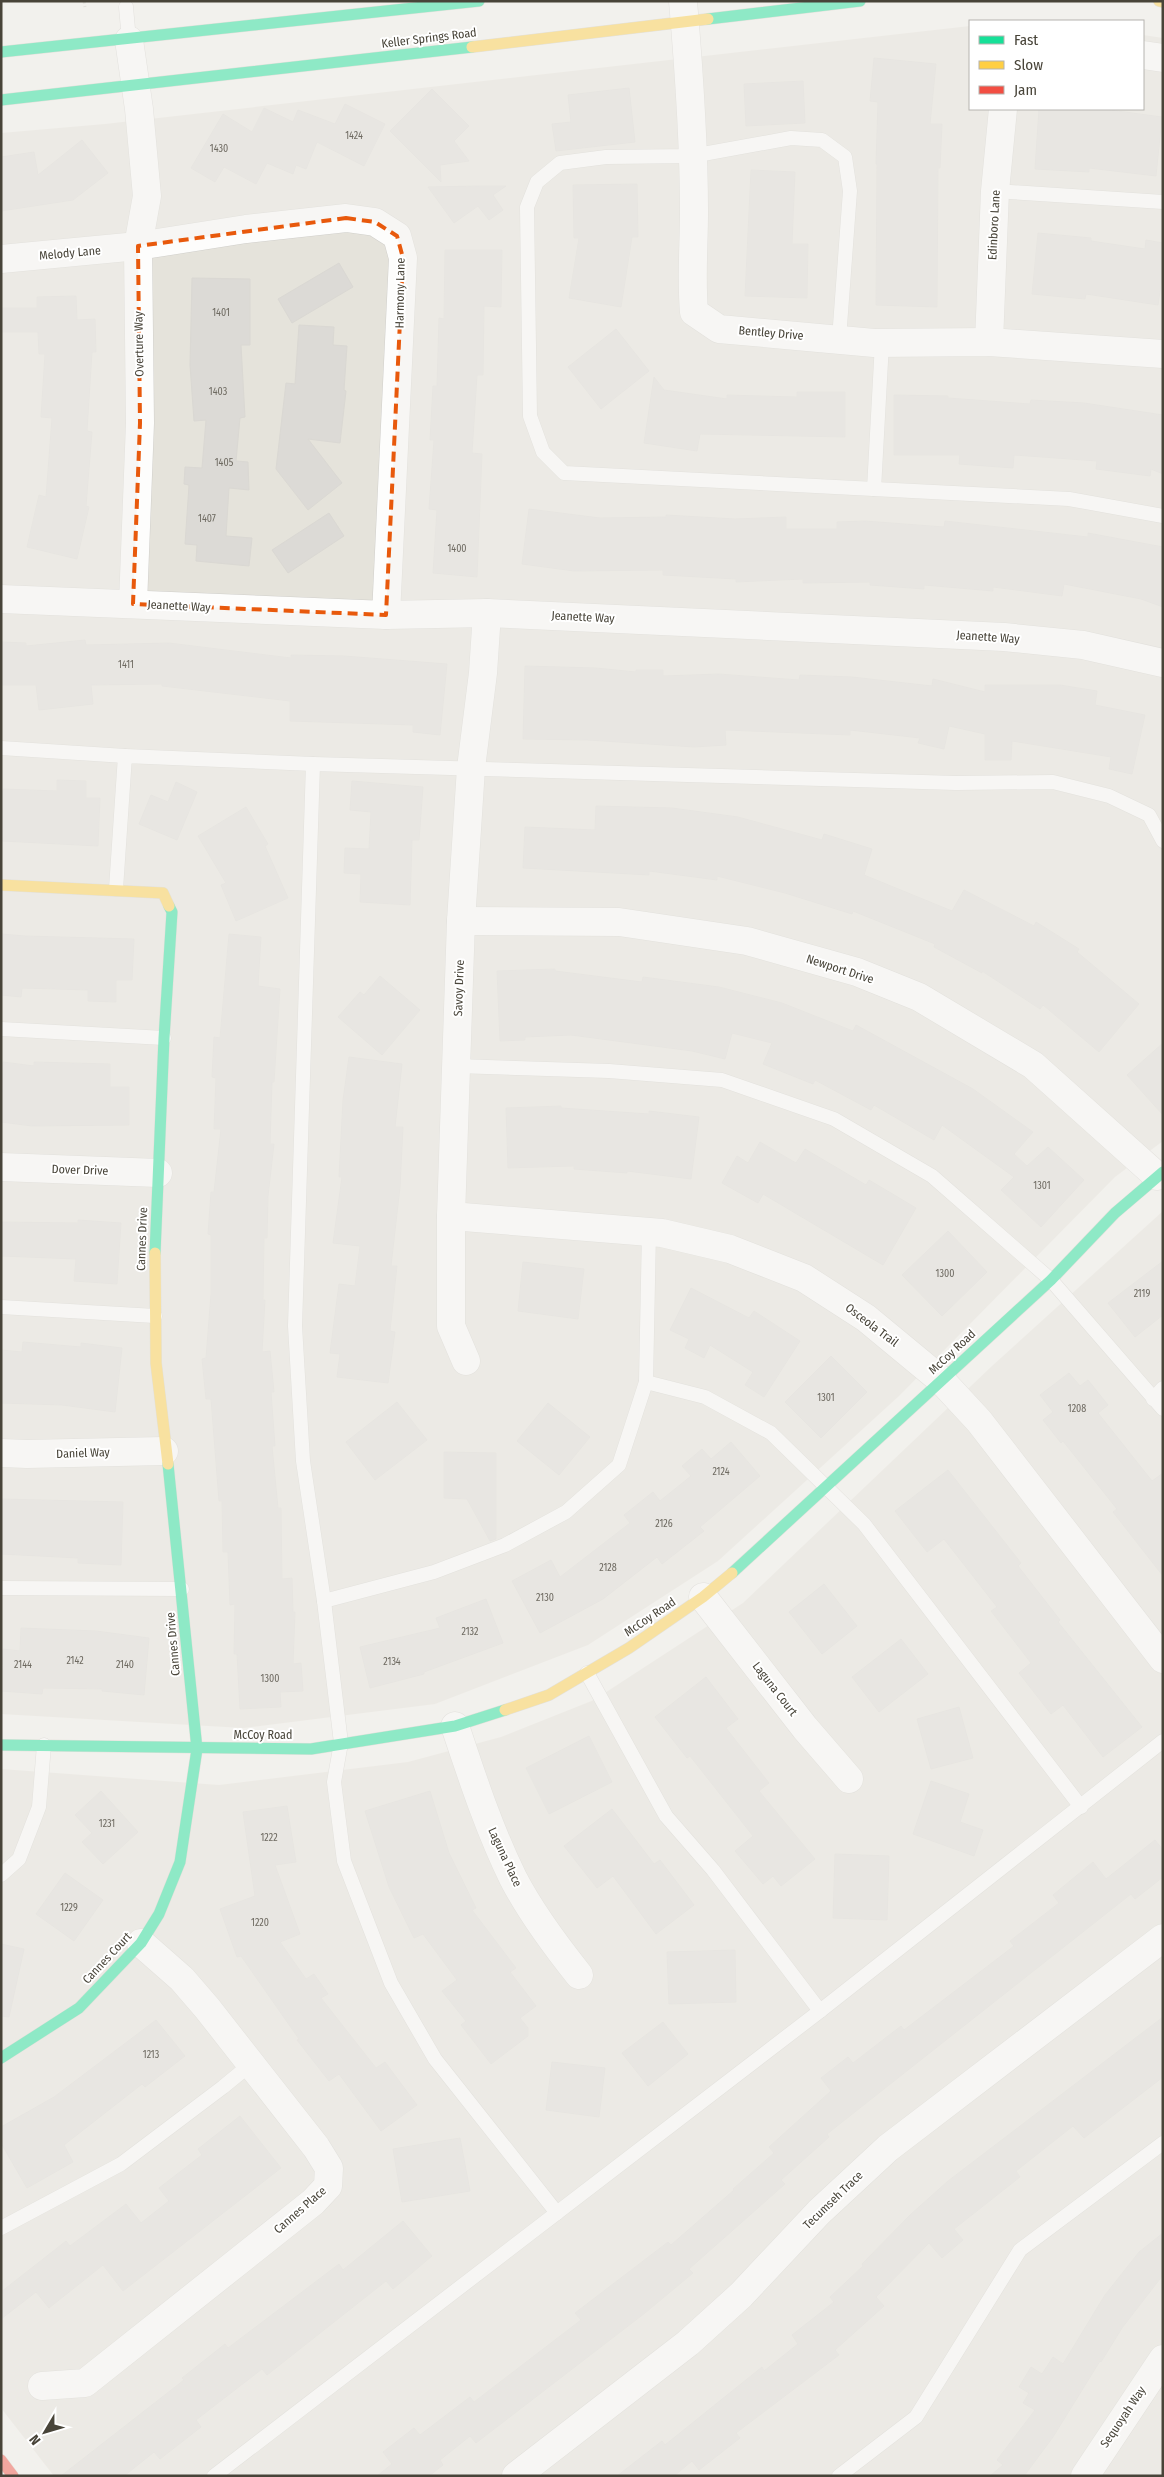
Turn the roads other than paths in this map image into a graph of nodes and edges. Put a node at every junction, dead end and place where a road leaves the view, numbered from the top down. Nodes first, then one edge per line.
1 (479, 1) edge
2 (860, 1) edge
3 (125, 3) edge
4 (684, 11) edge
5 (129, 40) junction
6 (1, 52) edge
7 (1144, 55) edge
8 (1163, 58) edge
9 (136, 86) junction
10 (1, 100) edge
11 (1003, 110) edge
12 (692, 156) junction
13 (995, 191) junction
14 (1163, 202) edge
15 (138, 246) junction
16 (1, 259) edge
17 (839, 339) junction
18 (988, 342) junction
19 (882, 343) junction
20 (1163, 354) edge
21 (874, 489) junction
22 (1163, 516) edge
23 (1, 599) edge
24 (133, 604) junction
25 (488, 613) junction
26 (386, 615) junction
27 (1163, 663) edge
28 (1, 748) edge
29 (125, 756) junction
30 (313, 764) junction
31 (471, 768) junction
32 (1163, 842) edge
33 (1, 884) edge
34 (116, 890) junction
35 (461, 921) junction
36 (1, 1029) edge
37 (164, 1038) junction
38 (456, 1066) junction
39 (1, 1167) edge
40 (158, 1173) junction
41 (1160, 1174) edge
42 (451, 1216) junction
43 (649, 1231) junction
44 (1051, 1280) junction
45 (1, 1307) edge
46 (155, 1316) junction
47 (466, 1361) dead end
48 (941, 1380) junction
49 (646, 1382) junction
50 (1158, 1394) edge
51 (1163, 1409) edge
52 (164, 1450) junction
53 (1, 1453) edge
54 (825, 1486) junction
55 (1, 1588) edge
56 (182, 1589) junction
57 (704, 1597) junction
58 (324, 1601) junction
59 (1163, 1659) edge
60 (587, 1673) junction
61 (455, 1726) junction
62 (1163, 1741) edge
63 (341, 1743) junction
64 (1, 1745) edge
65 (44, 1745) junction
66 (197, 1749) junction
67 (849, 1779) dead end
68 (1081, 1807) junction
69 (1, 1875) edge
70 (1163, 1938) edge
71 (141, 1944) junction
72 (579, 1975) dead end
73 (820, 2011) junction
74 (1, 2058) edge
75 (251, 2064) junction
76 (1163, 2143) edge
77 (557, 2213) junction
78 (1, 2228) edge
79 (1163, 2359) edge
80 (42, 2386) dead end
81 (1, 2460) edge
82 (13, 2476) edge
83 (214, 2476) edge
84 (516, 2476) edge
85 (838, 2476) edge
86 (1085, 2476) edge

1 - 5 street
2 - 4 street, Keller Springs Road
3 - 5 lane
4 - 9 street, Keller Springs Road
4 - 12 street, Bentley Drive
5 - 6 street
5 - 9 street
7 - 8 street
9 - 10 street, Keller Springs Road
9 - 15 street, Overture Way
11 - 13 street, Edinboro Lane
12 - 17 street, Bentley Drive
12 - 17 lane
12 - 21 lane
13 - 14 lane
13 - 18 street, Edinboro Lane
15 - 16 street, Melody Lane
15 - 24 street, Overture Way
15 - 26 street, Harmony Lane
17 - 19 street, Bentley Drive
18 - 19 street, Bentley Drive
18 - 20 street, Bentley Drive
19 - 21 lane
21 - 22 lane
23 - 24 street, Jeanette Way
24 - 26 street, Jeanette Way
25 - 26 street, Jeanette Way
25 - 27 street, Jeanette Way
25 - 31 street, Savoy Drive
28 - 29 lane
29 - 30 lane
29 - 34 lane
30 - 31 lane
30 - 58 lane
31 - 32 lane
31 - 35 street, Savoy Drive
33 - 34 street, Cannes Drive
34 - 37 street, Cannes Drive
35 - 38 street, Savoy Drive
35 - 41 street, Newport Drive
36 - 37 lane
37 - 40 street, Cannes Drive
38 - 42 street, Savoy Drive
38 - 44 lane
39 - 40 street, Dover Drive
40 - 46 street, Cannes Drive
41 - 44 street, McCoy Road
42 - 43 street, Osceola Trail
42 - 47 street, Savoy Drive
43 - 48 street, Osceola Trail
43 - 49 lane
44 - 48 street, McCoy Road
44 - 50 lane
45 - 46 lane
46 - 52 street, Cannes Drive
48 - 54 street, McCoy Road
48 - 59 street, Osceola Trail
49 - 54 lane
49 - 58 lane
50 - 51 lane
52 - 53 street, Daniel Way
52 - 56 street, Cannes Drive
54 - 57 street, McCoy Road
54 - 68 lane
55 - 56 lane
56 - 66 street, Cannes Drive
57 - 60 street, McCoy Road
57 - 67 street, Laguna Court
58 - 63 lane
60 - 61 street, McCoy Road
60 - 73 lane
61 - 63 street, McCoy Road
61 - 72 street, Laguna Place
62 - 68 lane
63 - 66 street, McCoy Road
63 - 77 lane
64 - 65 street, McCoy Road
65 - 66 street, McCoy Road
65 - 69 lane
66 - 71 street, Cannes Court
68 - 73 lane
70 - 84 street, Tecumseh Trace
71 - 74 street, Cannes Court
71 - 75 street, Cannes Place
73 - 77 lane
75 - 78 lane
75 - 80 street, Cannes Place
76 - 85 lane
77 - 83 lane
79 - 86 street, Sequoyah Way
81 - 82 street

